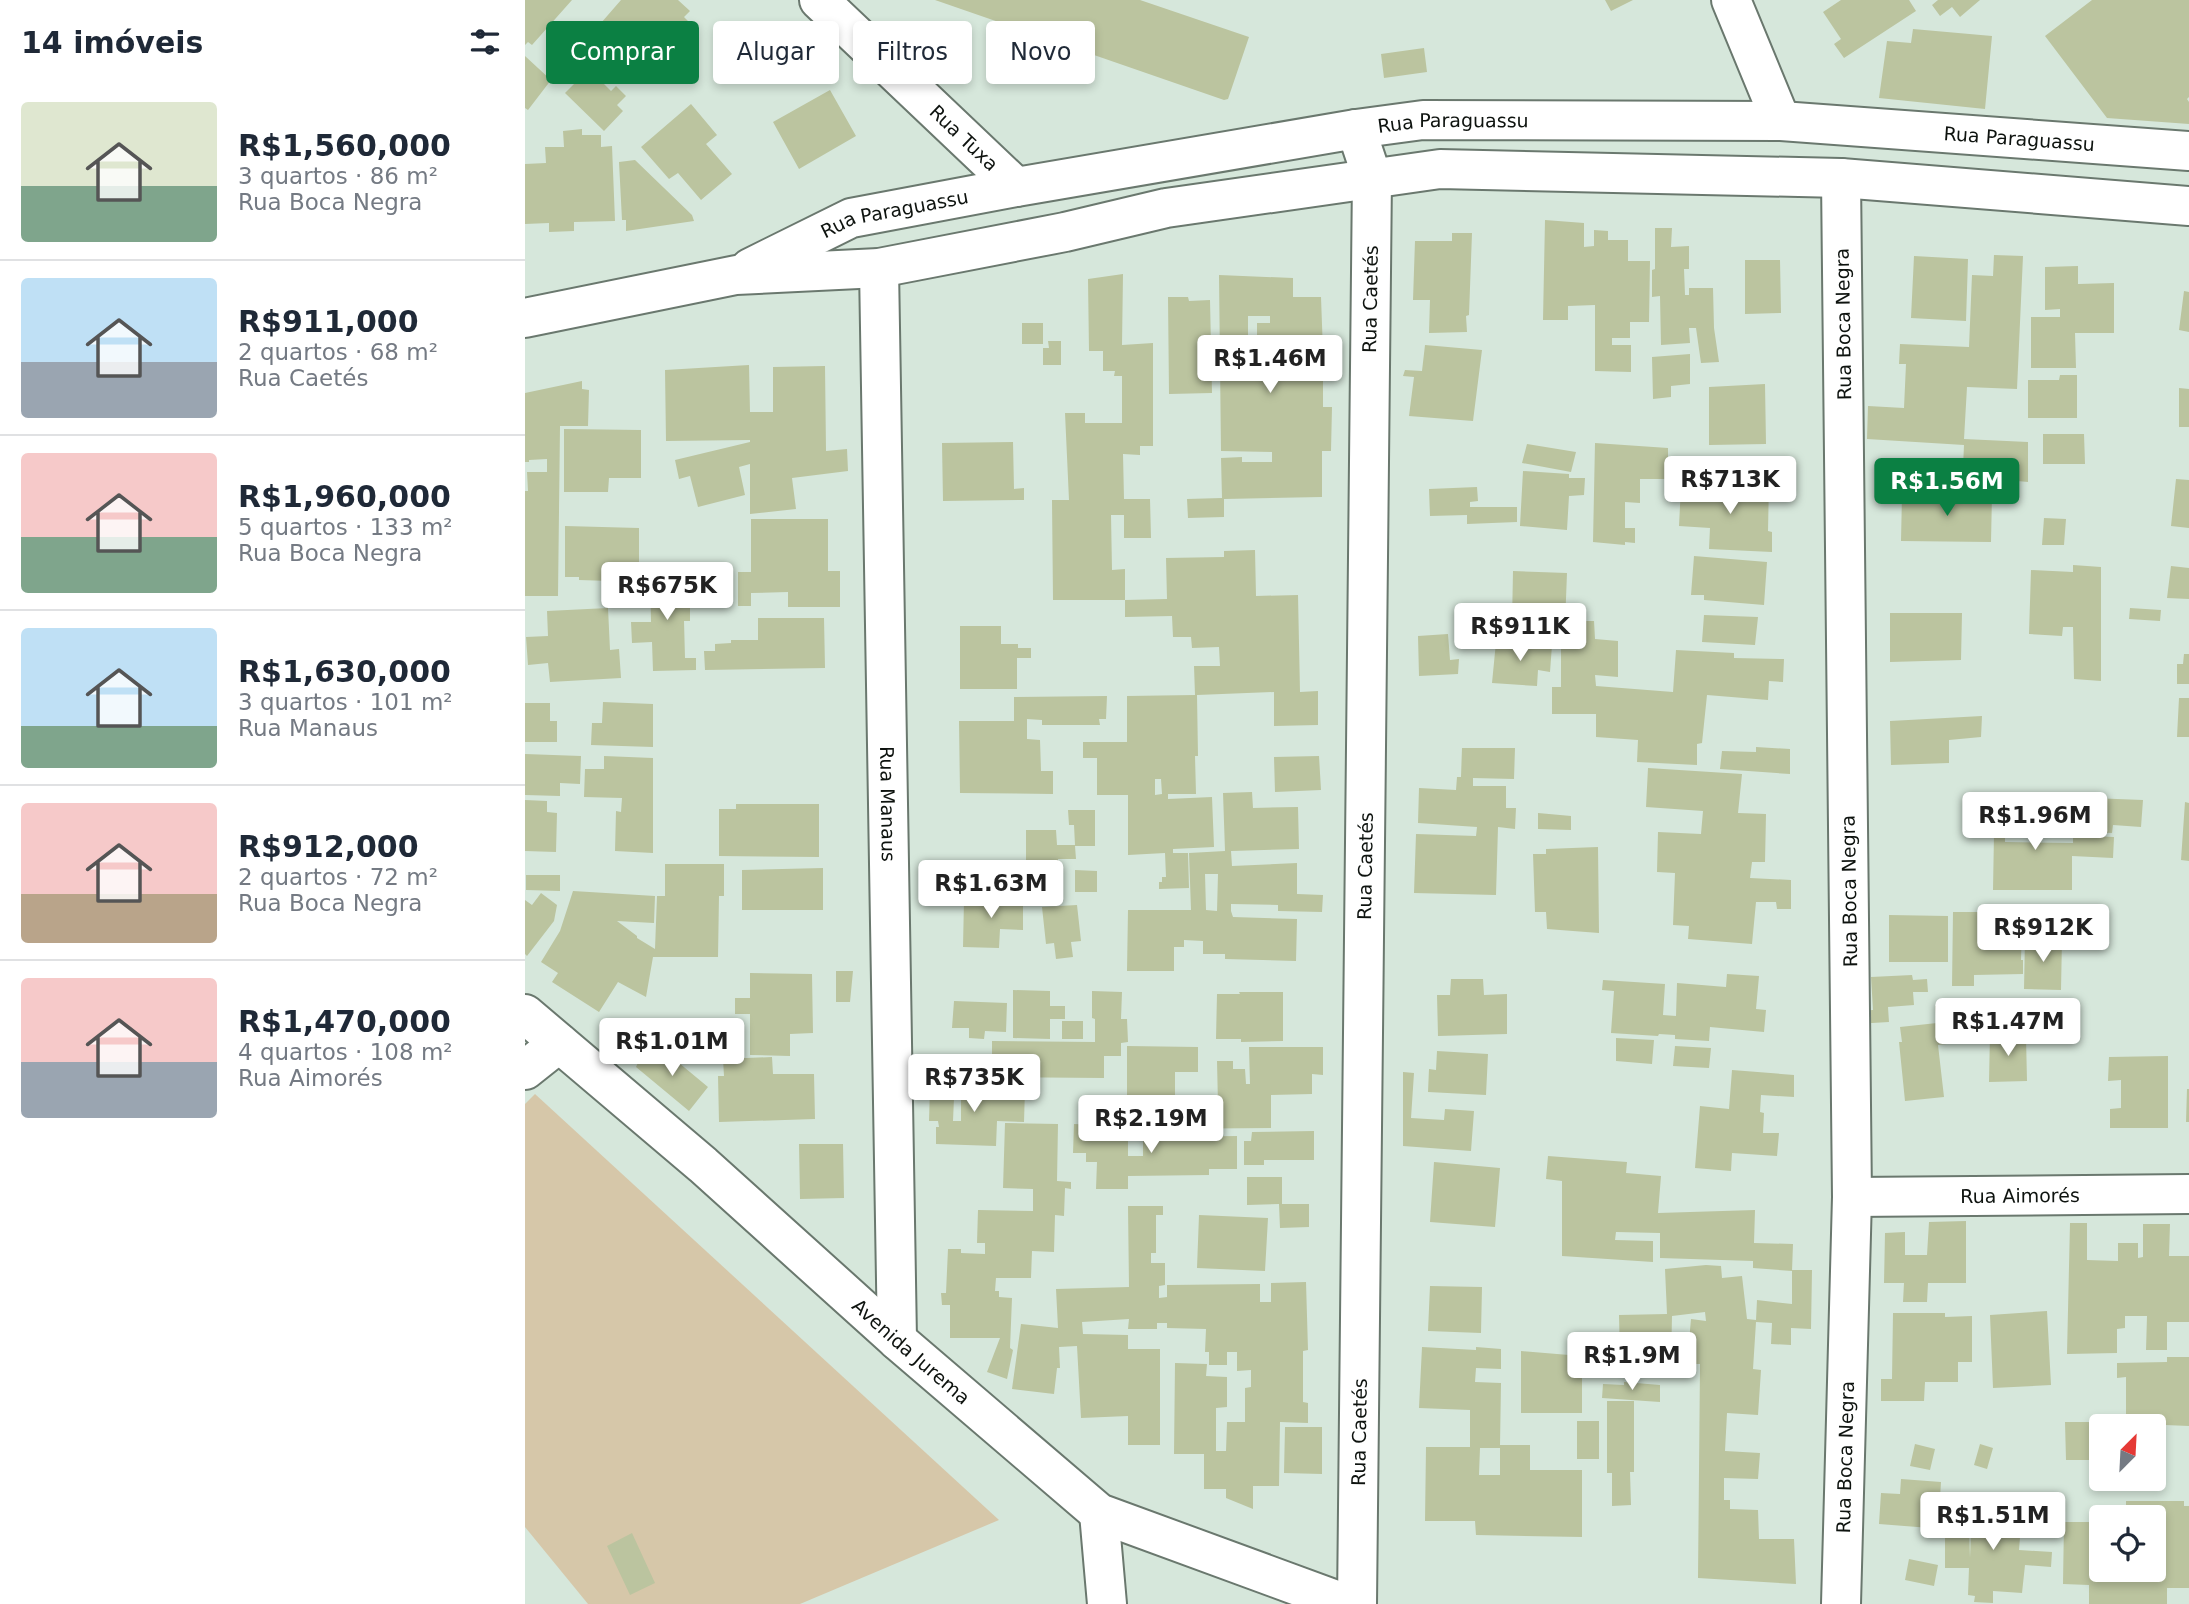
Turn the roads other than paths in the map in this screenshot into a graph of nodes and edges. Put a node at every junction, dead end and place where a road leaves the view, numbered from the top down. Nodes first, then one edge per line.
1 (820, 0) edge
2 (1731, 0) edge
3 (1781, 121) junction
4 (1356, 129) junction
5 (2189, 151) edge
6 (1371, 177) junction
7 (1842, 178) junction
8 (1016, 187) junction
9 (2189, 206) edge
10 (879, 268) junction
11 (736, 275) junction
12 (525, 318) edge
13 (525, 1014) edge
14 (559, 1043) junction
15 (525, 1070) edge
16 (2189, 1194) edge
17 (1852, 1197) junction
18 (897, 1340) junction
19 (1099, 1513) junction
20 (1107, 1604) edge
21 (1347, 1604) edge
22 (1357, 1604) edge
23 (1841, 1604) edge

1 - 8 street, Rua Tuxa
2 - 3 street
3 - 4 street, Rua Paraguassu
3 - 5 street, Rua Paraguassu
4 - 6 street, Rua Caetés
4 - 8 street, Rua Paraguassu
6 - 7 street, Rua Paraguassu
6 - 10 street, Rua Paraguassu
6 - 22 street, Rua Caetés
7 - 9 street, Rua Paraguassu
7 - 17 street, Rua Boca Negra
8 - 11 street, Rua Paraguassu
10 - 11 street, Rua Paraguassu
10 - 18 street, Rua Manaus
11 - 12 street, Rua Paraguassu
13 - 14 street, Avenida Jurema
14 - 15 street
14 - 18 street, Avenida Jurema
16 - 17 street, Rua Aimorés
17 - 23 street, Rua Boca Negra
18 - 19 street, Avenida Jurema
19 - 20 street
19 - 21 street, Avenida Jurema

